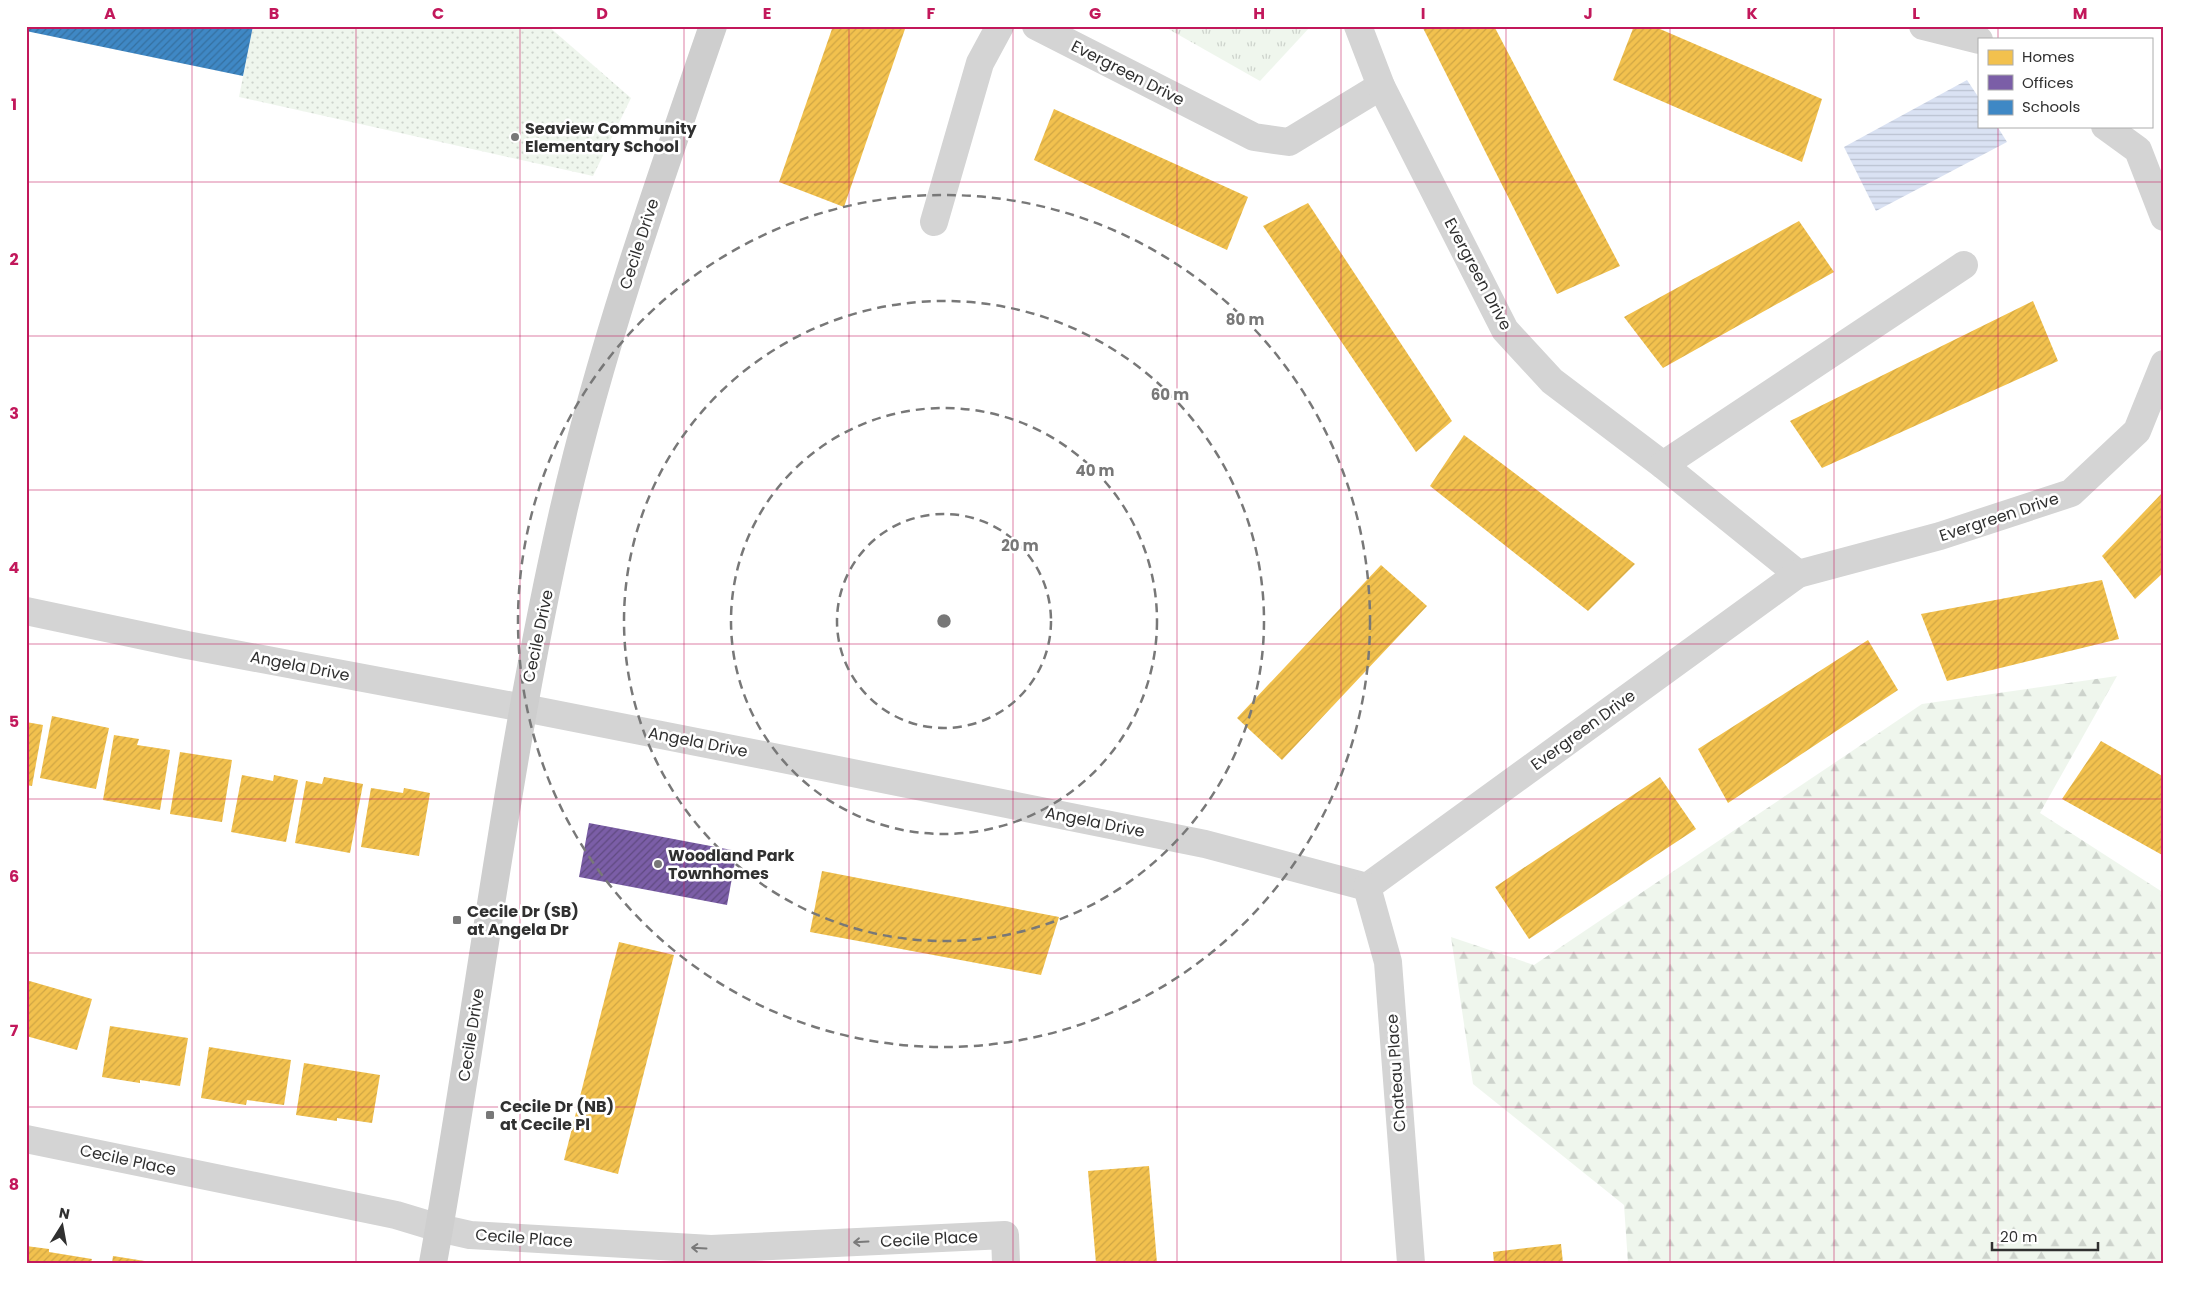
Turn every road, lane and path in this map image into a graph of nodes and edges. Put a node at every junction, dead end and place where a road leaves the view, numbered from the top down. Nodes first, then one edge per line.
1 (713, 26) edge
2 (1000, 26) edge
3 (1036, 26) edge
4 (1358, 26) edge
5 (1923, 26) edge
6 (1978, 40) edge
7 (1381, 86) junction
8 (2108, 128) edge
9 (2164, 217) edge
10 (934, 222) dead end
11 (1964, 265) dead end
12 (2164, 364) edge
13 (1663, 466) junction
14 (1798, 574) junction
15 (26, 612) edge
16 (524, 708) junction
17 (1367, 886) junction
18 (26, 1139) edge
19 (439, 1228) junction
20 (433, 1263) edge
21 (1006, 1263) edge
22 (1411, 1263) edge

1 - 16 street, Cecile Drive
2 - 10 street
3 - 7 street, Evergreen Drive
4 - 7 street, Evergreen Drive
5 - 6 street
7 - 13 street, Evergreen Drive
8 - 9 street
11 - 13 street
12 - 14 street, Evergreen Drive
13 - 14 street, Evergreen Drive
14 - 17 street, Evergreen Drive
15 - 16 street, Angela Drive
16 - 17 street, Angela Drive
16 - 19 street, Cecile Drive
17 - 22 street, Chateau Place
18 - 19 street, Cecile Place
19 - 20 street, Cecile Drive
21 -> 19 street, Cecile Place

